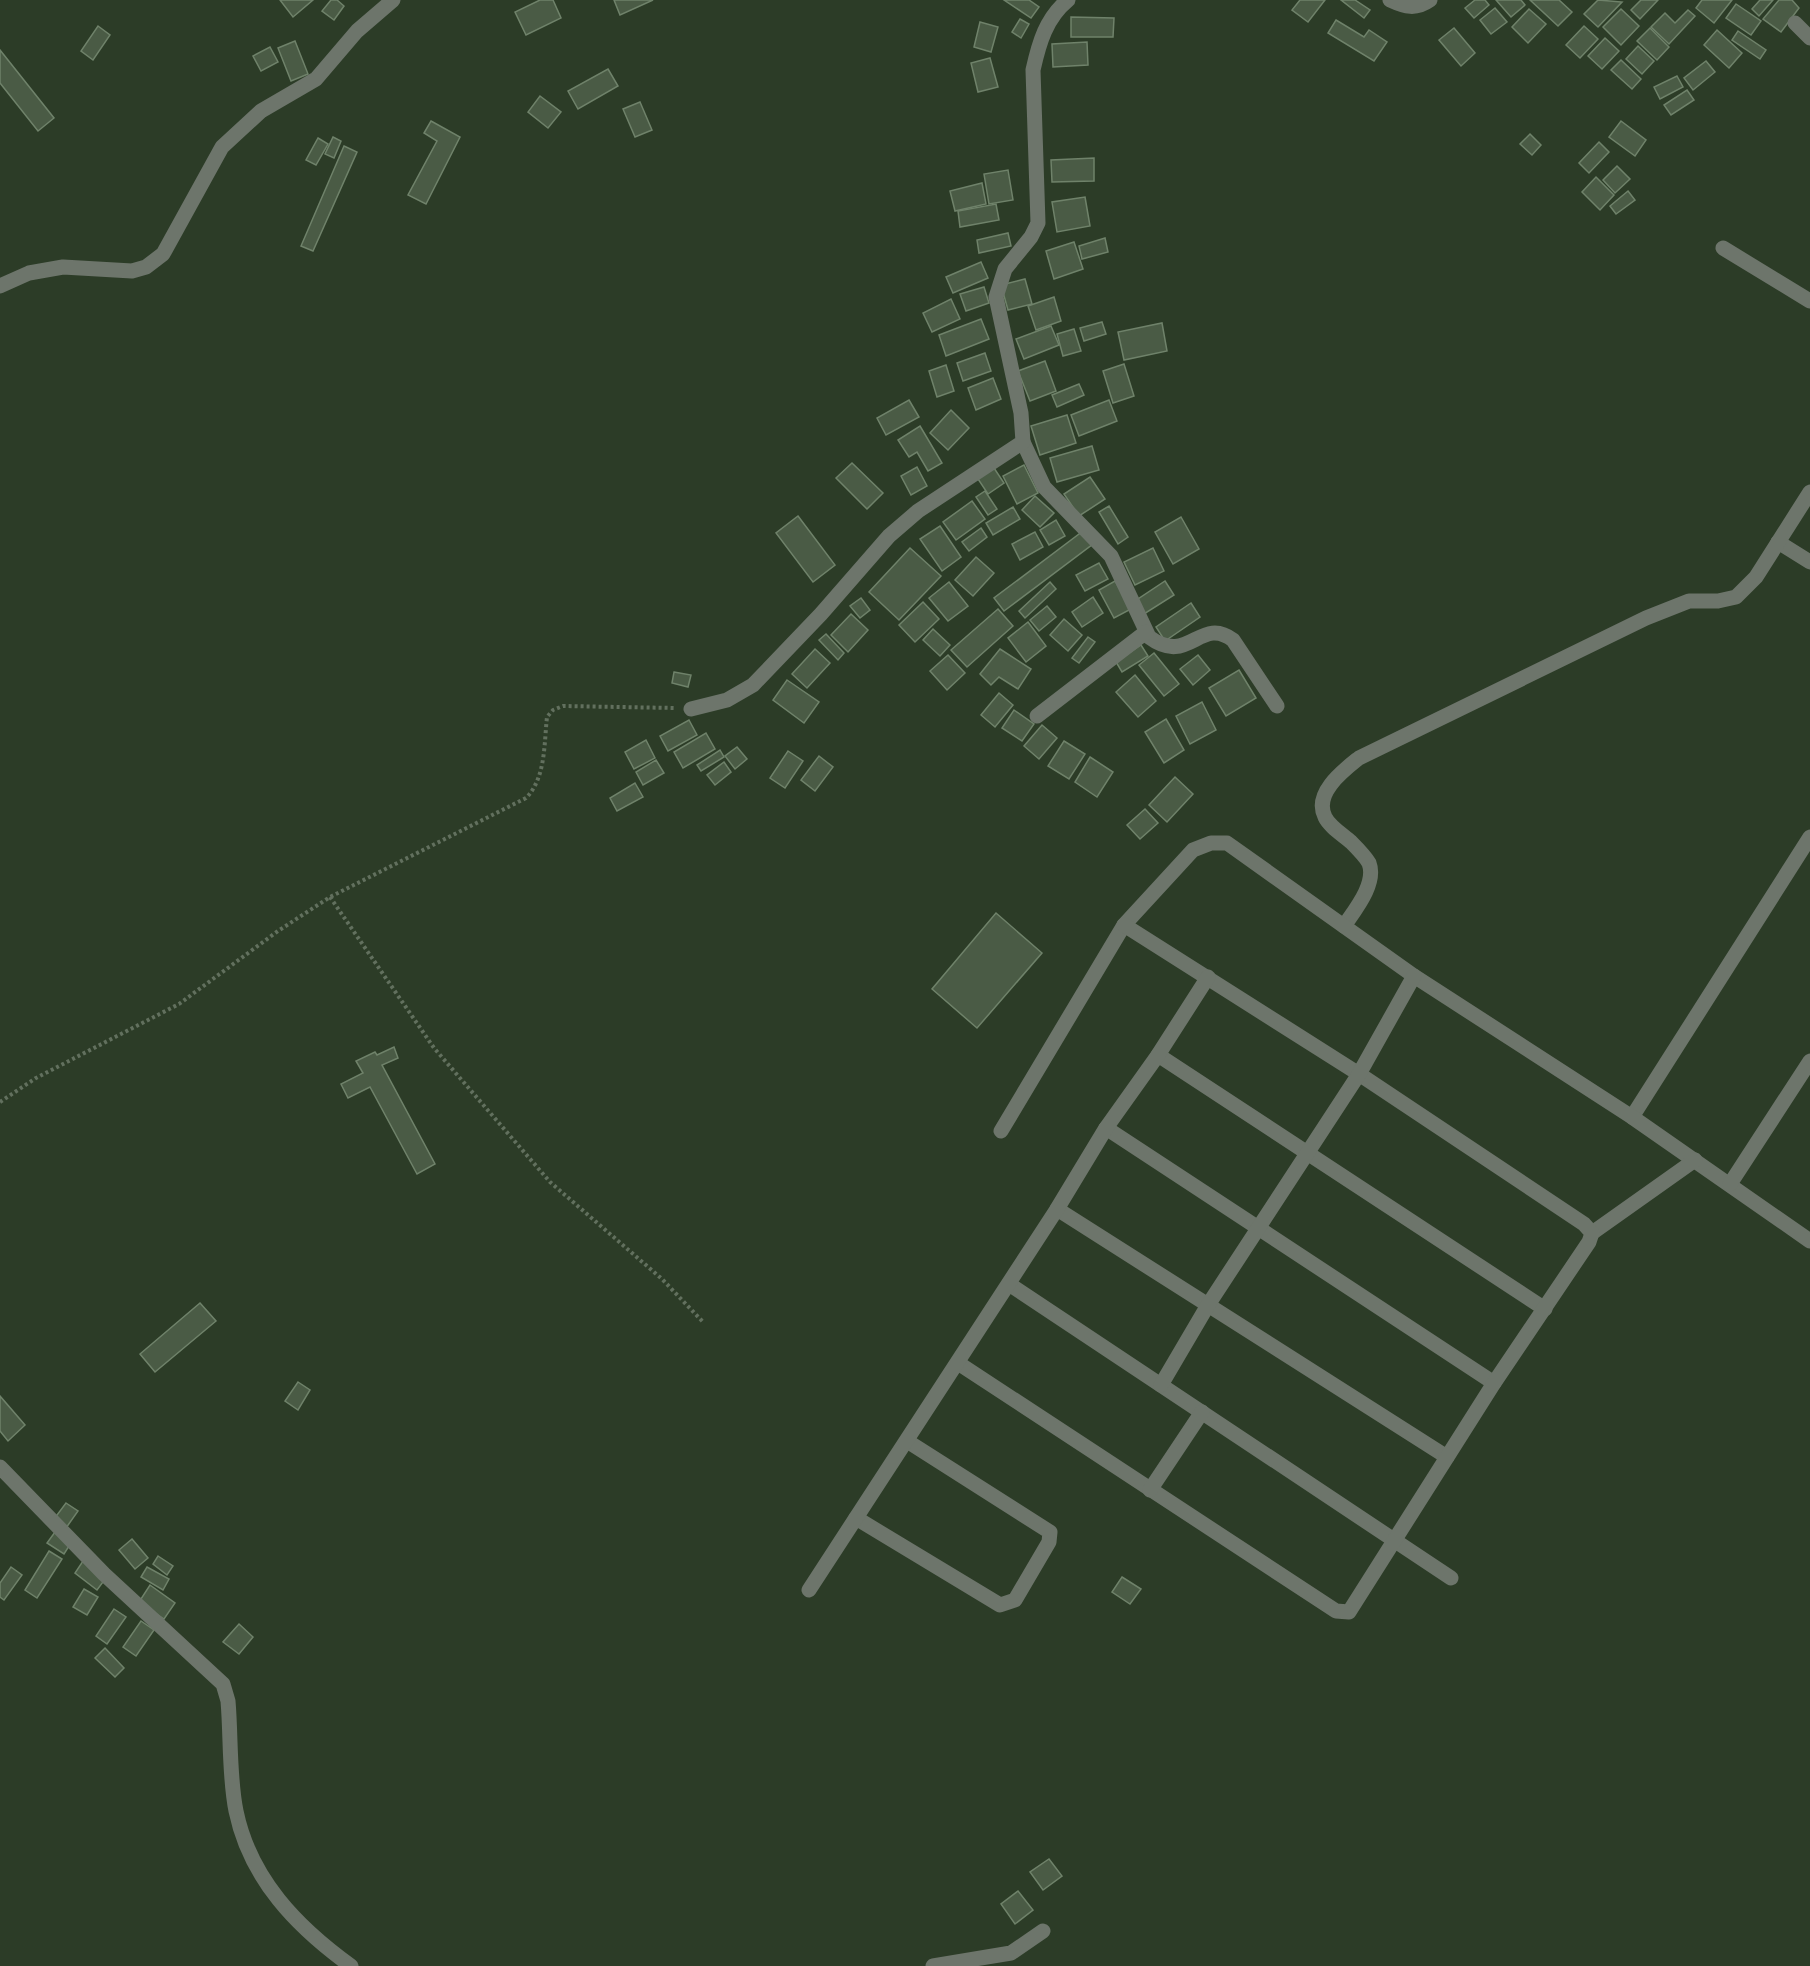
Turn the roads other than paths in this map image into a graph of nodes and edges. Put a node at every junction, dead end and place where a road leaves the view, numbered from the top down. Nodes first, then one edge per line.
1 (393, 0) edge
2 (1068, 0) edge
3 (1390, 0) edge
4 (1430, 0) edge
5 (1795, 23) dead end
6 (1810, 38) edge
7 (1723, 248) dead end
8 (0, 286) edge
9 (1810, 301) edge
10 (1023, 442) junction
11 (1810, 492) edge
12 (1778, 542) junction
13 (1810, 562) edge
14 (1146, 632) junction
15 (1277, 706) dead end
16 (691, 709) road end
17 (1037, 716) dead end
18 (1810, 837) edge
19 (1124, 925) junction
20 (1344, 926) junction
21 (1414, 976) junction
22 (1208, 977) junction
23 (1158, 1055) junction
24 (1810, 1061) edge
25 (1359, 1074) junction
26 (1632, 1117) junction
27 (1106, 1128) junction
28 (1001, 1131) dead end
29 (1308, 1152) junction
30 (1695, 1160) junction
31 (1730, 1184) junction
32 (1057, 1209) junction
33 (1260, 1228) junction
34 (1592, 1233) junction
35 (1810, 1241) edge
36 (1009, 1284) junction
37 (1208, 1305) junction
38 (1545, 1309) junction
39 (958, 1364) junction
40 (1494, 1383) junction
41 (1161, 1385) junction
42 (1202, 1412) junction
43 (907, 1441) junction
44 (1447, 1457) junction
45 (0, 1467) edge
46 (1150, 1490) junction
47 (856, 1518) junction
48 (1395, 1540) junction
49 (1451, 1578) dead end
50 (808, 1590) dead end
51 (1043, 1930) dead end
52 (351, 1966) edge
53 (933, 1966) edge

1 - 8 street
2 - 10 street
3 - 4 street
5 - 6 street
7 - 9 street
10 - 14 street
10 - 16 street
11 - 12 street
12 - 13 street
12 - 20 street
14 - 15 street
14 - 17 street
18 - 26 street
19 - 20 street
19 - 22 street
19 - 28 street
20 - 21 street
21 - 25 street
21 - 26 street
22 - 23 street
22 - 25 street
23 - 27 street
23 - 29 street
24 - 31 street
25 - 29 street
25 - 34 street
26 - 30 street
27 - 32 street
27 - 33 street
29 - 33 street
29 - 38 street
30 - 31 street
30 - 34 street
31 - 35 street
32 - 36 street
32 - 37 street
33 - 37 street
33 - 40 street
34 - 38 street
36 - 39 street
36 - 41 street
37 - 41 street
37 - 44 street
38 - 40 street
39 - 43 street
39 - 46 street
40 - 44 street
41 - 42 street
42 - 46 street
42 - 48 street
43 - 47 street
43 - 47 street
44 - 48 street
45 - 52 street
46 - 48 street
47 - 50 street
48 - 49 street
51 - 53 street

